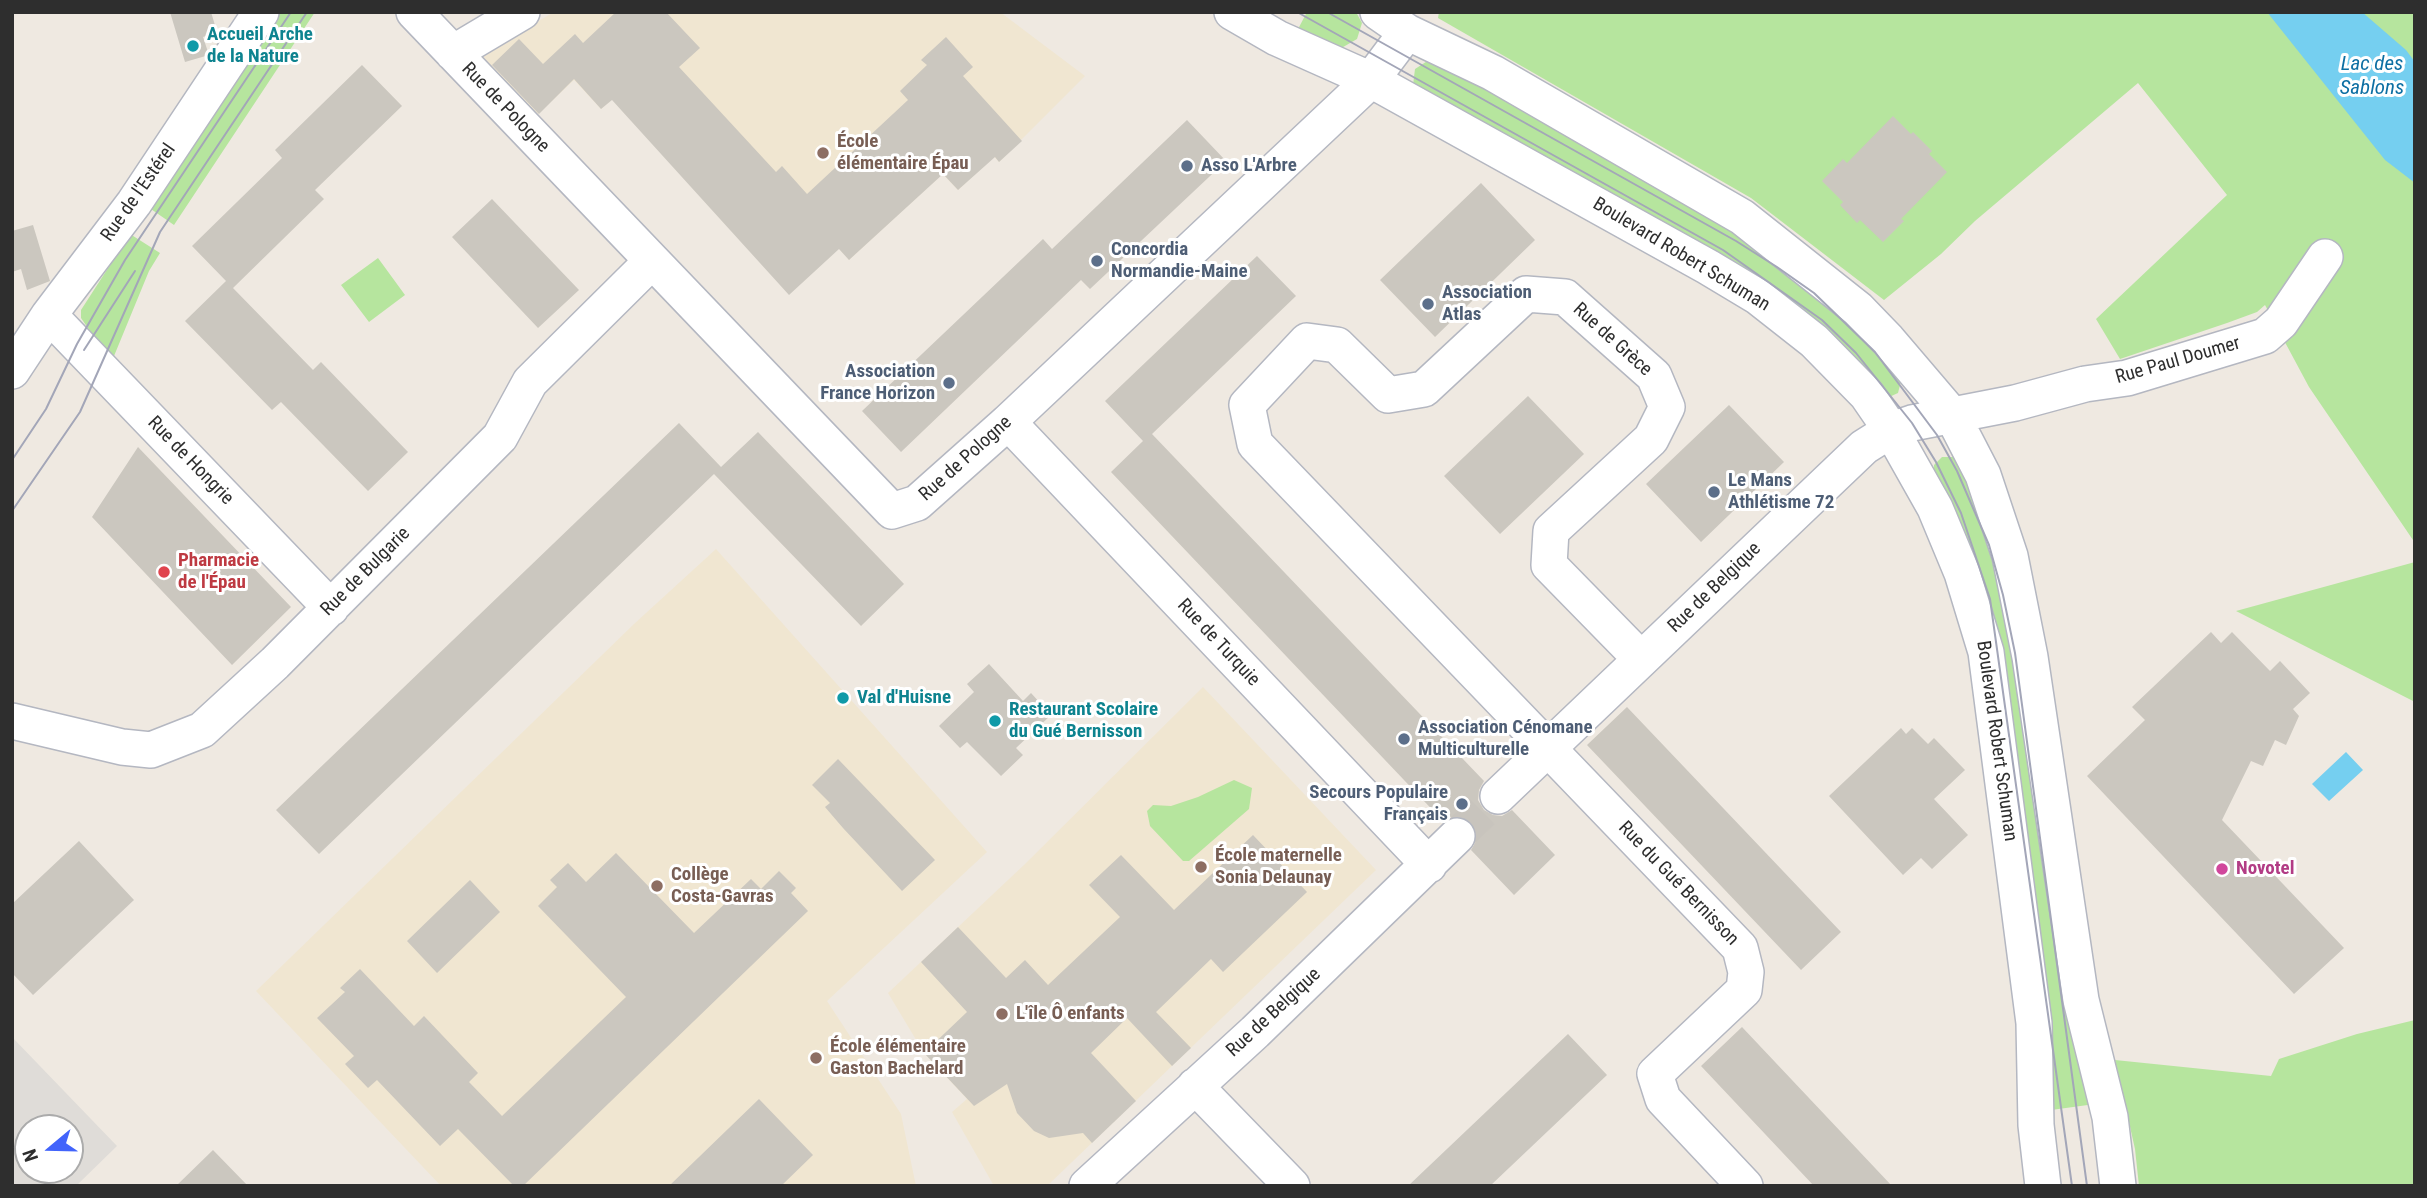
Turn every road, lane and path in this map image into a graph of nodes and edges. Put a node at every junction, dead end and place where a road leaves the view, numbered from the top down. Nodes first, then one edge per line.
1 (261, 12) edge
2 (414, 12) edge
3 (522, 12) edge
4 (1232, 12) edge
5 (1378, 12) edge
6 (1407, 32) junction
7 (453, 53) junction
8 (1371, 80) junction
9 (2325, 257) dead end
10 (652, 261) junction
11 (50, 315) junction
12 (12, 371) edge
13 (1952, 415) junction
14 (1008, 422) junction
15 (1891, 430) junction
16 (331, 608) junction
17 (1641, 659) junction
18 (12, 721) edge
19 (1546, 748) junction
20 (1498, 796) tunnel mouth
21 (1457, 836) tunnel mouth
22 (1429, 865) junction
23 (1195, 1086) junction
24 (1087, 1186) edge
25 (1292, 1186) edge
26 (1745, 1186) edge
27 (2043, 1186) edge
28 (2118, 1186) edge

1 - 11 street, Rue de l'Estérel
2 - 7 street, Rue de Pologne
3 - 7 street
4 - 8 street, Boulevard Robert Schuman
5 - 6 street
6 - 8 street, Rue de Pologne
6 - 13 street
7 - 10 street, Rue de Pologne
8 - 14 street, Rue de Pologne
8 - 15 street, Boulevard Robert Schuman
9 - 13 street, Rue Paul Doumer
10 - 14 street, Rue de Pologne
10 - 16 street, Rue de Bulgarie
11 - 12 street, Rue de l'Estérel
11 - 16 street, Rue de Hongrie
13 - 15 street, Rue de Belgique
13 - 28 street
14 - 22 street, Rue de Turquie
15 - 17 street, Rue de Belgique
15 - 27 street, Boulevard Robert Schuman
16 - 18 street, Rue de Bulgarie
17 - 19 street, Rue de Belgique
17 - 19 street, Rue de Grèce
19 - 20 street, Rue de Belgique
19 - 26 street, Rue du Gué Bernisson
21 - 22 street, Rue de Belgique
22 - 23 street, Rue de Belgique
23 - 24 street, Rue de Belgique
23 - 25 street

